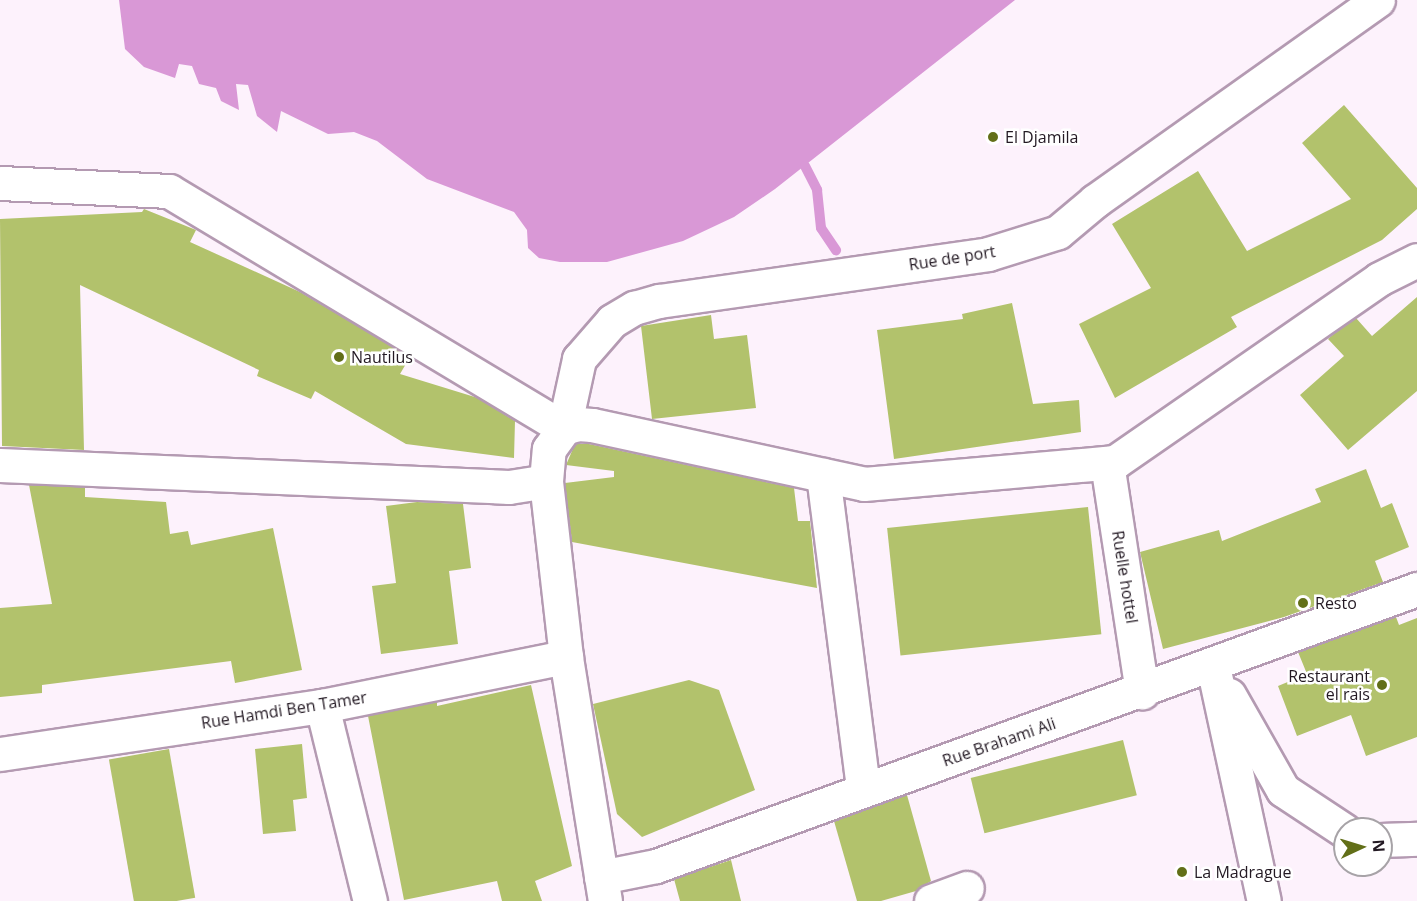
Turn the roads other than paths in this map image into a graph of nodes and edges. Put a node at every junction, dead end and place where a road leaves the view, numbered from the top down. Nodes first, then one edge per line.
1 (1378, 0) edge
2 (0, 183) edge
3 (1417, 260) edge
4 (564, 428) junction
5 (1107, 463) junction
6 (0, 465) edge
7 (823, 475) junction
8 (546, 481) junction
9 (1417, 589) edge
10 (566, 657) junction
11 (1213, 666) junction
12 (1142, 692) junction
13 (322, 706) junction
14 (0, 754) edge
15 (863, 789) junction
16 (1333, 823) edge
17 (1417, 839) edge
18 (1393, 840) edge
19 (966, 888) dead end
20 (603, 889) edge
21 (370, 901) edge
22 (931, 901) edge
23 (1264, 901) edge

1 - 4 street, Rue de port
2 - 4 street
3 - 5 street
4 - 7 street
4 - 8 street, Rue de port
5 - 7 street
5 - 12 street, Ruelle hottel
6 - 8 street
7 - 15 street
8 - 10 street, Rue de port
9 - 11 street, Rue Brahami Ali
10 - 13 street, Rue Hamdi Ben Tamer
10 - 20 street, Rue de port
11 - 12 street, Rue Brahami Ali
11 - 16 street
11 - 23 street
12 - 15 street, Rue Brahami Ali
13 - 14 street, Rue Hamdi Ben Tamer
13 - 21 street
15 - 20 street, Rue Brahami Ali
17 - 18 street
19 - 22 street

